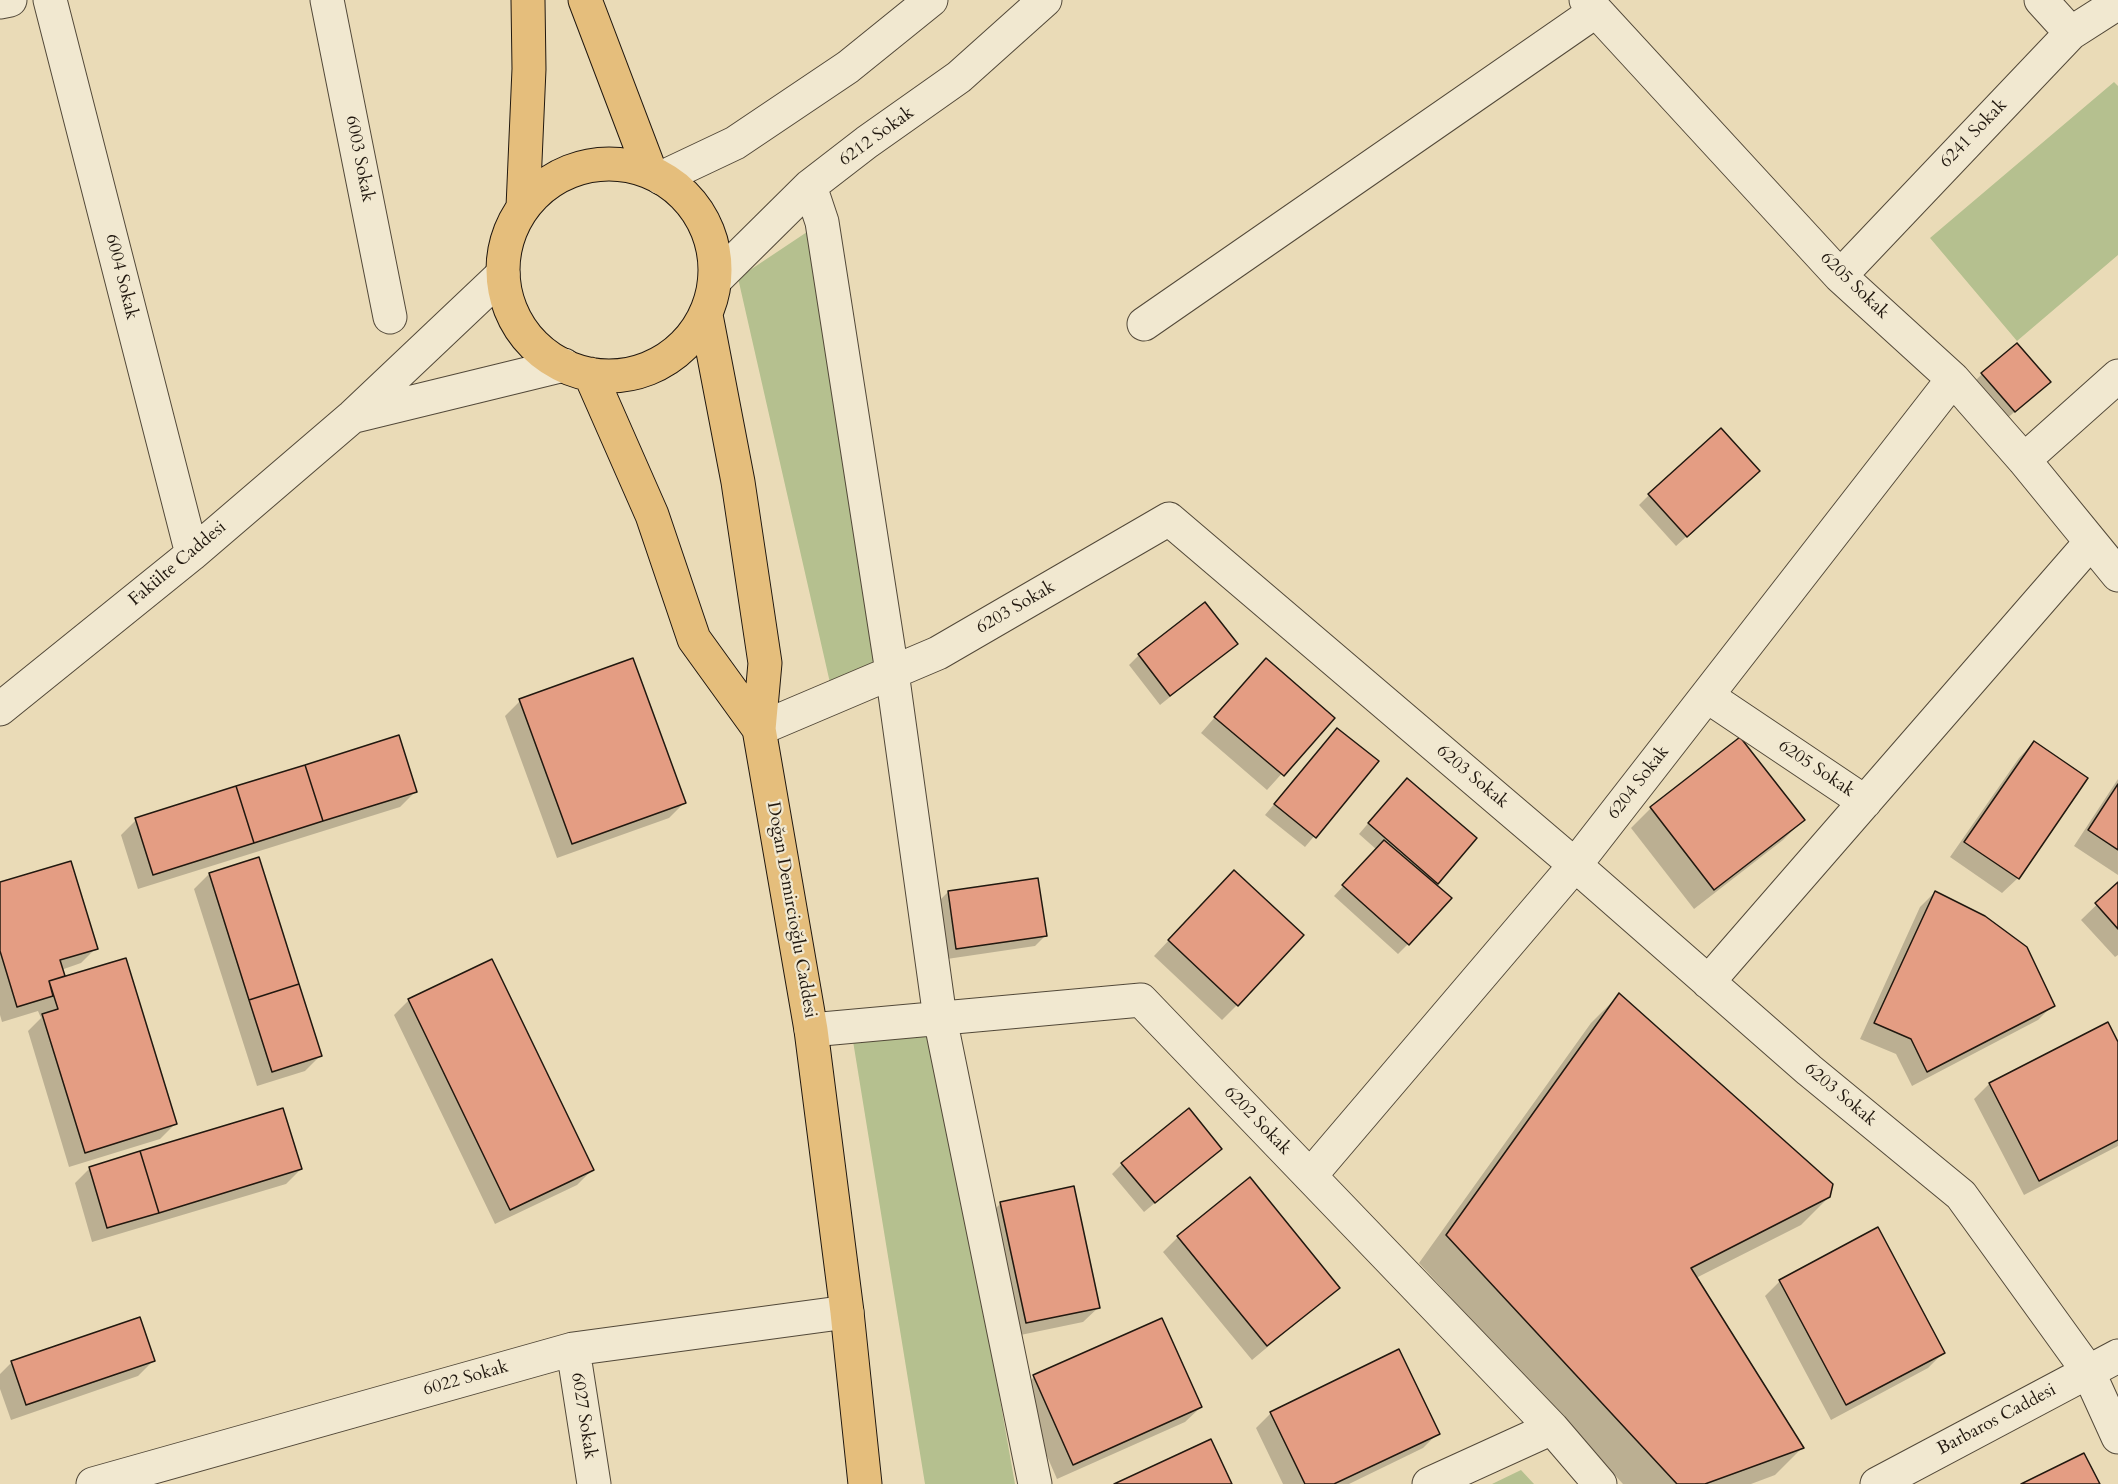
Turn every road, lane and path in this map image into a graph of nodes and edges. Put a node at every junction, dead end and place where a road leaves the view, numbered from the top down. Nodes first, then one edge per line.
1 (10, 0) edge
2 (50, 0) edge
3 (327, 0) edge
4 (528, 0) edge
5 (585, 0) edge
6 (931, 0) edge
7 (1045, 0) edge
8 (2041, 0) edge
9 (0, 2) edge
10 (2118, 3) edge
11 (1591, 5) edge
12 (2071, 33) junction
13 (655, 175) junction
14 (810, 186) junction
15 (523, 207) junction
16 (503, 274) junction
17 (1840, 276) junction
18 (715, 280) junction
19 (706, 315) junction
20 (390, 317) dead end
21 (1144, 324) dead end
22 (577, 370) junction
23 (2118, 376) edge
24 (1953, 379) junction
25 (353, 416) junction
26 (2025, 460) junction
27 (2090, 543) junction
28 (192, 554) junction
29 (2118, 575) edge
30 (892, 672) junction
31 (1707, 696) junction
32 (0, 709) edge
33 (759, 729) junction
34 (1864, 802) junction
35 (1575, 865) junction
36 (1708, 982) junction
37 (940, 1018) junction
38 (812, 1030) junction
39 (1310, 1176) junction
40 (847, 1312) junction
41 (573, 1348) junction
42 (2118, 1356) edge
43 (2088, 1371) junction
44 (1552, 1428) junction
45 (2118, 1437) edge
46 (93, 1484) edge
47 (594, 1484) edge
48 (865, 1484) edge
49 (1035, 1484) edge
50 (1429, 1484) edge
51 (1600, 1484) edge
52 (1877, 1484) edge

1 - 9 street
2 - 28 street, 6004 Sokak
3 - 20 street, 6003 Sokak
4 - 15 main road
5 - 13 main road
6 - 13 street
7 - 14 street, 6212 Sokak
8 - 12 street
10 - 12 street, 6241 Sokak
11 - 17 street, 6205 Sokak
11 - 21 street
12 - 17 street, 6241 Sokak
13 - 15 main road
13 - 18 main road
14 - 18 street, 6212 Sokak
14 - 30 street
15 - 16 main road
16 - 22 main road
16 - 25 street, Fakülte Caddesi
17 - 24 street, 6205 Sokak
18 - 19 main road
19 - 22 main road
19 - 33 main road
22 - 25 street, Fakülte Caddesi
22 - 33 main road, Doğan Demircioğlu Caddesi
23 - 26 street
24 - 26 street, 6205 Sokak
24 - 31 street, 6204 Sokak
25 - 28 street, Fakülte Caddesi
26 - 27 street, 6205 Sokak
27 - 29 street, 6205 Sokak
27 - 34 street
28 - 32 street, Fakülte Caddesi
30 - 33 street, 6203 Sokak
30 - 35 street, 6203 Sokak
30 - 37 street
31 - 34 street, 6205 Sokak
31 - 35 street, 6204 Sokak
33 - 38 main road, Doğan Demircioğlu Caddesi
34 - 36 street
35 - 36 street, 6203 Sokak
35 - 39 street, 6204 Sokak
36 - 43 street, 6203 Sokak
37 - 38 street, 6202 Sokak
37 - 39 street, 6202 Sokak
37 - 49 street
38 - 40 main road, Doğan Demircioğlu Caddesi
39 - 44 street, 6202 Sokak
40 - 41 street, 6022 Sokak
40 - 48 main road, Doğan Demircioğlu Caddesi
41 - 46 street, 6022 Sokak
41 - 47 street, 6027 Sokak
42 - 43 street, Barbaros Caddesi
43 - 45 street, 6203 Sokak
43 - 52 street, Barbaros Caddesi
44 - 50 street
44 - 51 street, 6202 Sokak

